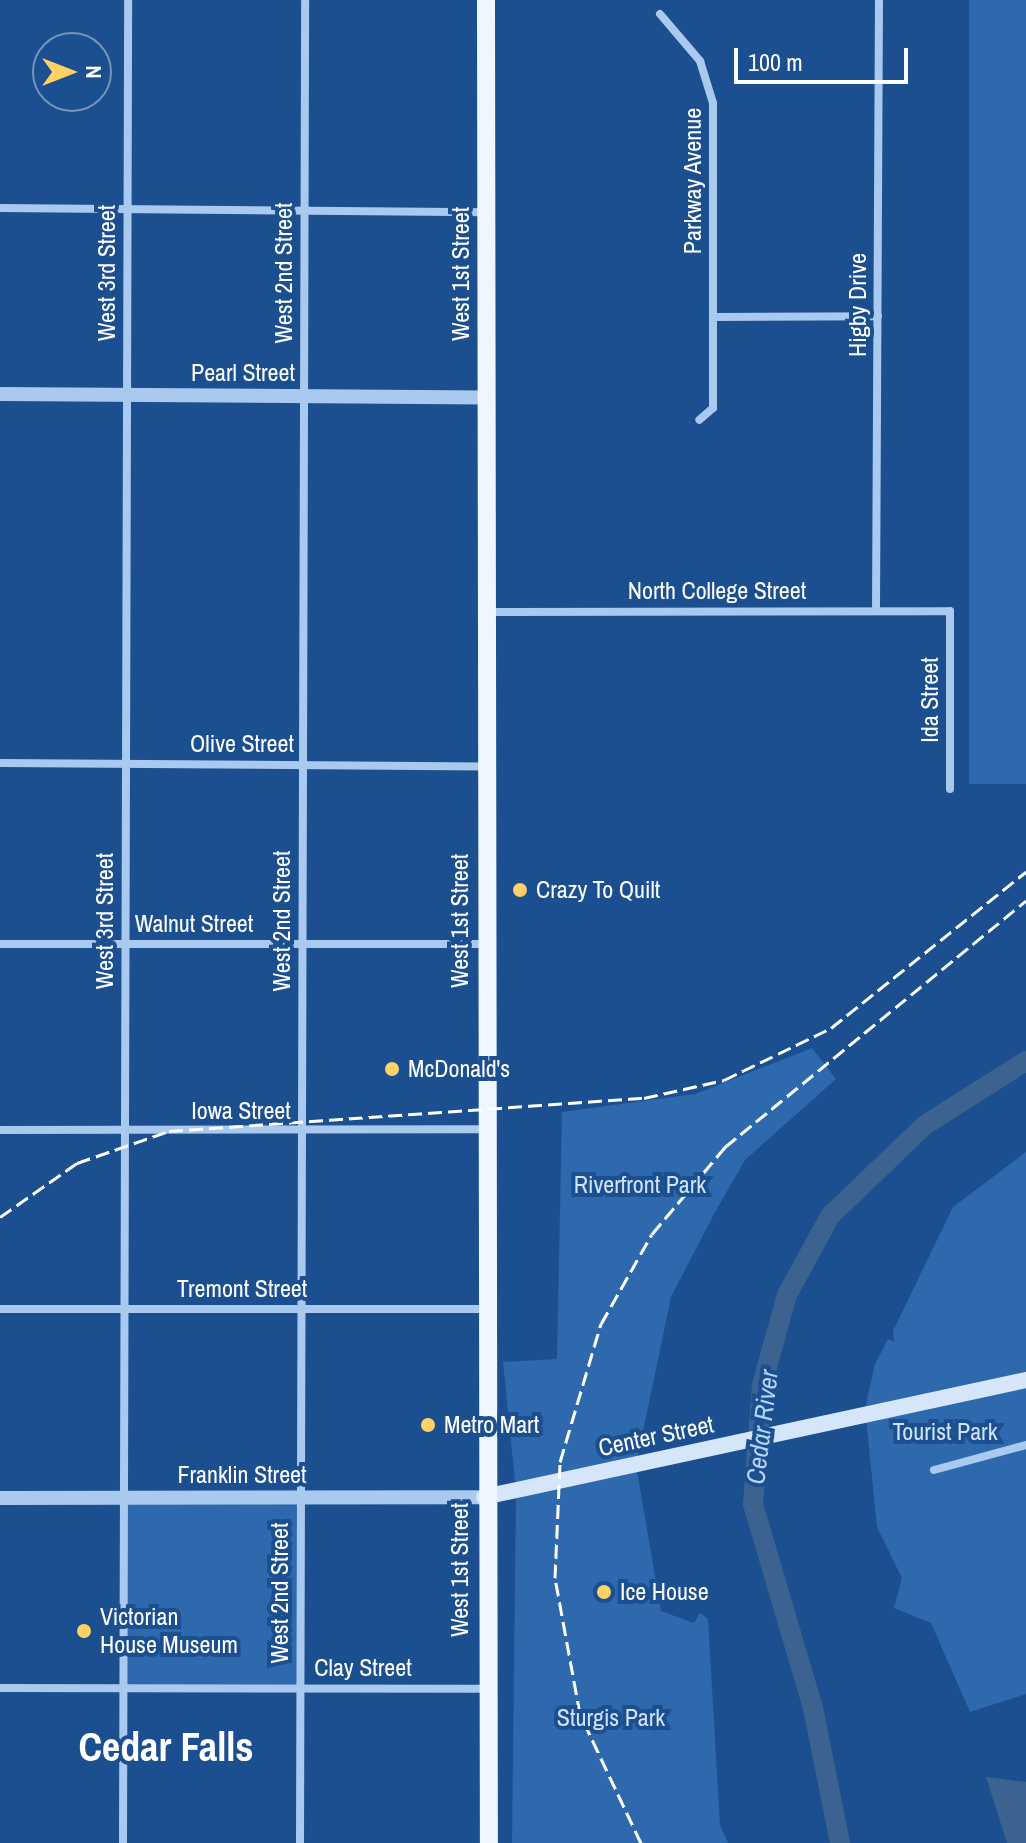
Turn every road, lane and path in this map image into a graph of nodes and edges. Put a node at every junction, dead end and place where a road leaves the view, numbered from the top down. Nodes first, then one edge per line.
1 (128, 0) edge
2 (305, 0) edge
3 (486, 0) edge
4 (879, 0) edge
5 (660, 14) dead end
6 (0, 208) edge
7 (127, 209) junction
8 (304, 211) junction
9 (484, 212) junction
10 (878, 316) junction
11 (713, 317) junction
12 (0, 394) edge
13 (127, 395) junction
14 (304, 396) junction
15 (485, 397) junction
16 (699, 420) dead end
17 (876, 611) junction
18 (950, 611) joint
19 (483, 612) junction
20 (0, 763) edge
21 (126, 764) junction
22 (303, 765) junction
23 (484, 766) junction
24 (950, 789) dead end
25 (0, 944) edge
26 (125, 944) junction
27 (302, 944) junction
28 (484, 944) junction
29 (482, 1129) junction
30 (0, 1130) edge
31 (125, 1131) junction
32 (302, 1131) junction
33 (0, 1309) edge
34 (124, 1309) junction
35 (301, 1309) junction
36 (484, 1309) junction
37 (1026, 1380) edge
38 (1026, 1445) edge
39 (934, 1470) dead end
40 (301, 1497) junction
41 (484, 1497) junction
42 (0, 1498) edge
43 (124, 1498) junction
44 (0, 1688) edge
45 (123, 1688) junction
46 (300, 1688) junction
47 (485, 1689) junction
48 (123, 1843) edge
49 (300, 1843) edge
50 (489, 1843) edge

1 - 7 street, West 3rd Street
2 - 8 street, West 2nd Street
3 - 9 main road, West 1st Street
4 - 10 street, Higby Drive
5 - 11 street, Parkway Avenue
6 - 7 street
7 - 8 street
7 - 13 street, West 3rd Street
8 - 9 street
8 - 14 street, West 2nd Street
9 - 15 main road, West 1st Street
10 - 11 street
10 - 17 street, Higby Drive
11 - 16 street, Parkway Avenue
12 - 13 street, Pearl Street
13 - 14 street, Pearl Street
13 - 21 street, West 3rd Street
14 - 15 street, Pearl Street
14 - 22 street, West 2nd Street
15 - 19 main road, West 1st Street
17 - 18 street, North College Street
17 - 19 street, North College Street
18 - 24 street, Ida Street
19 - 23 main road, West 1st Street
20 - 21 street, Olive Street
21 - 22 street, Olive Street
21 - 26 street, West 3rd Street
22 - 23 street, Olive Street
22 - 27 street, West 2nd Street
23 - 28 main road, West 1st Street
25 - 26 street, Walnut Street
26 - 27 street, Walnut Street
26 - 31 street, West 3rd Street
27 - 28 street, Walnut Street
27 - 32 street, West 2nd Street
28 - 29 main road, West 1st Street
29 - 32 street, Iowa Street
29 - 36 main road, West 1st Street
30 - 31 street, Iowa Street
31 - 32 street, Iowa Street
31 - 34 street, West 3rd Street
32 - 35 street, West 2nd Street
33 - 34 street, Tremont Street
34 - 35 street, Tremont Street
34 - 43 street, West 3rd Street
35 - 36 street, Tremont Street
35 - 40 street, West 2nd Street
36 - 41 main road, West 1st Street
37 - 41 main road, Center Street
38 - 39 street
40 - 41 street, Franklin Street
40 - 43 street, Franklin Street
40 - 46 street, West 2nd Street
41 - 47 main road, West 1st Street
42 - 43 street, Franklin Street
43 - 45 street, West 3rd Street
44 - 45 street, Clay Street
45 - 46 street, Clay Street
45 - 48 street, West 3rd Street
46 - 47 street, Clay Street
46 - 49 street, West 2nd Street
47 - 50 main road, West 1st Street

